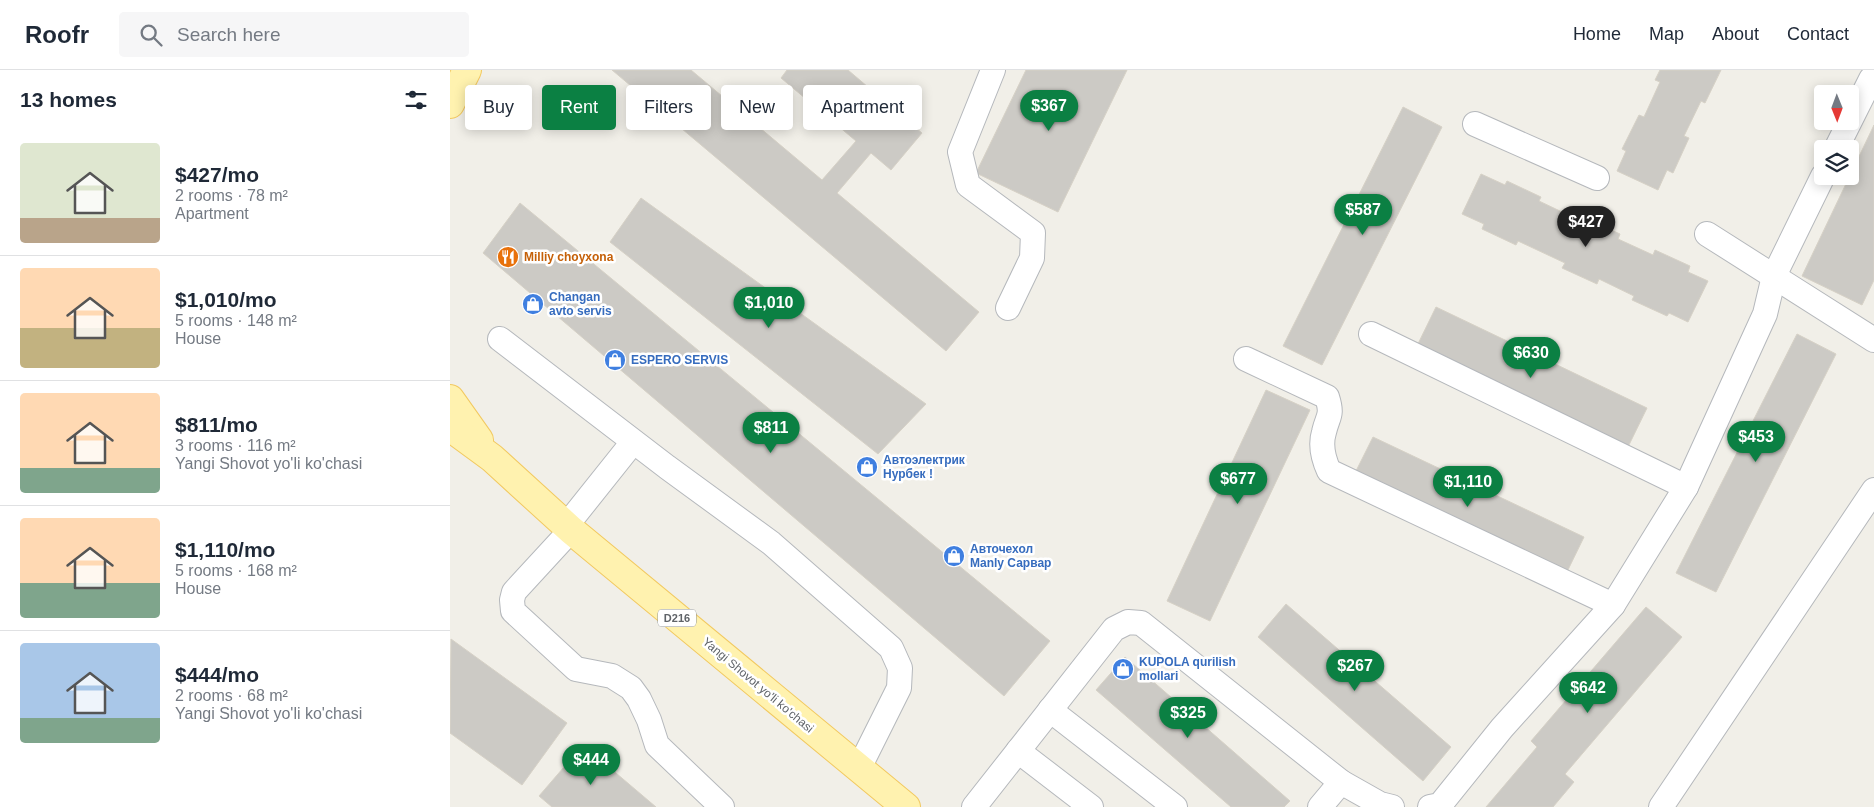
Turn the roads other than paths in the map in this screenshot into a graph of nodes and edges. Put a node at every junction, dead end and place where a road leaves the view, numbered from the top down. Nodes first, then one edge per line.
1 (467, 70) edge
2 (989, 71) edge
3 (1866, 77) edge
4 (450, 104) edge
5 (1475, 124) dead end
6 (1840, 140) edge
7 (1597, 178) dead end
8 (1819, 185) edge
9 (1707, 234) dead end
10 (1774, 276) junction
11 (1008, 308) dead end
12 (1371, 334) dead end
13 (500, 339) dead end
14 (1874, 340) edge
15 (1246, 359) dead end
16 (450, 399) edge
17 (450, 427) edge
18 (450, 440) edge
19 (633, 442) junction
20 (492, 458) junction
21 (1686, 486) junction
22 (1874, 490) edge
23 (568, 528) junction
24 (1613, 605) junction
25 (1050, 710) junction
26 (1018, 751) junction
27 (859, 768) junction
28 (1341, 782) junction
29 (902, 806) edge
30 (722, 807) edge
31 (974, 807) edge
32 (1091, 807) edge
33 (1175, 807) edge
34 (1320, 807) edge
35 (1392, 807) edge
36 (1430, 807) edge
37 (1661, 807) edge

1 - 4 main road
2 - 11 lane
3 - 6 lane
5 - 7 lane
8 - 10 lane
9 - 10 lane
10 - 14 lane
10 - 21 lane
12 - 21 lane
13 - 19 lane
15 - 24 lane
16 - 20 main road
17 - 20 main road, Yangi Shovot yo'li ko'chasi / D216
18 - 20 main road
19 - 23 lane
19 - 27 lane
20 - 23 main road, Yangi Shovot yo'li ko'chasi / D216
21 - 24 lane
22 - 37 lane
23 - 27 main road, Yangi Shovot yo'li ko'chasi / D216
23 - 30 lane
24 - 36 lane
25 - 26 lane
25 - 28 lane
25 - 33 lane
26 - 31 lane
26 - 32 lane
27 - 29 main road, Yangi Shovot yo'li ko'chasi / D216
28 - 34 lane
28 - 35 lane

